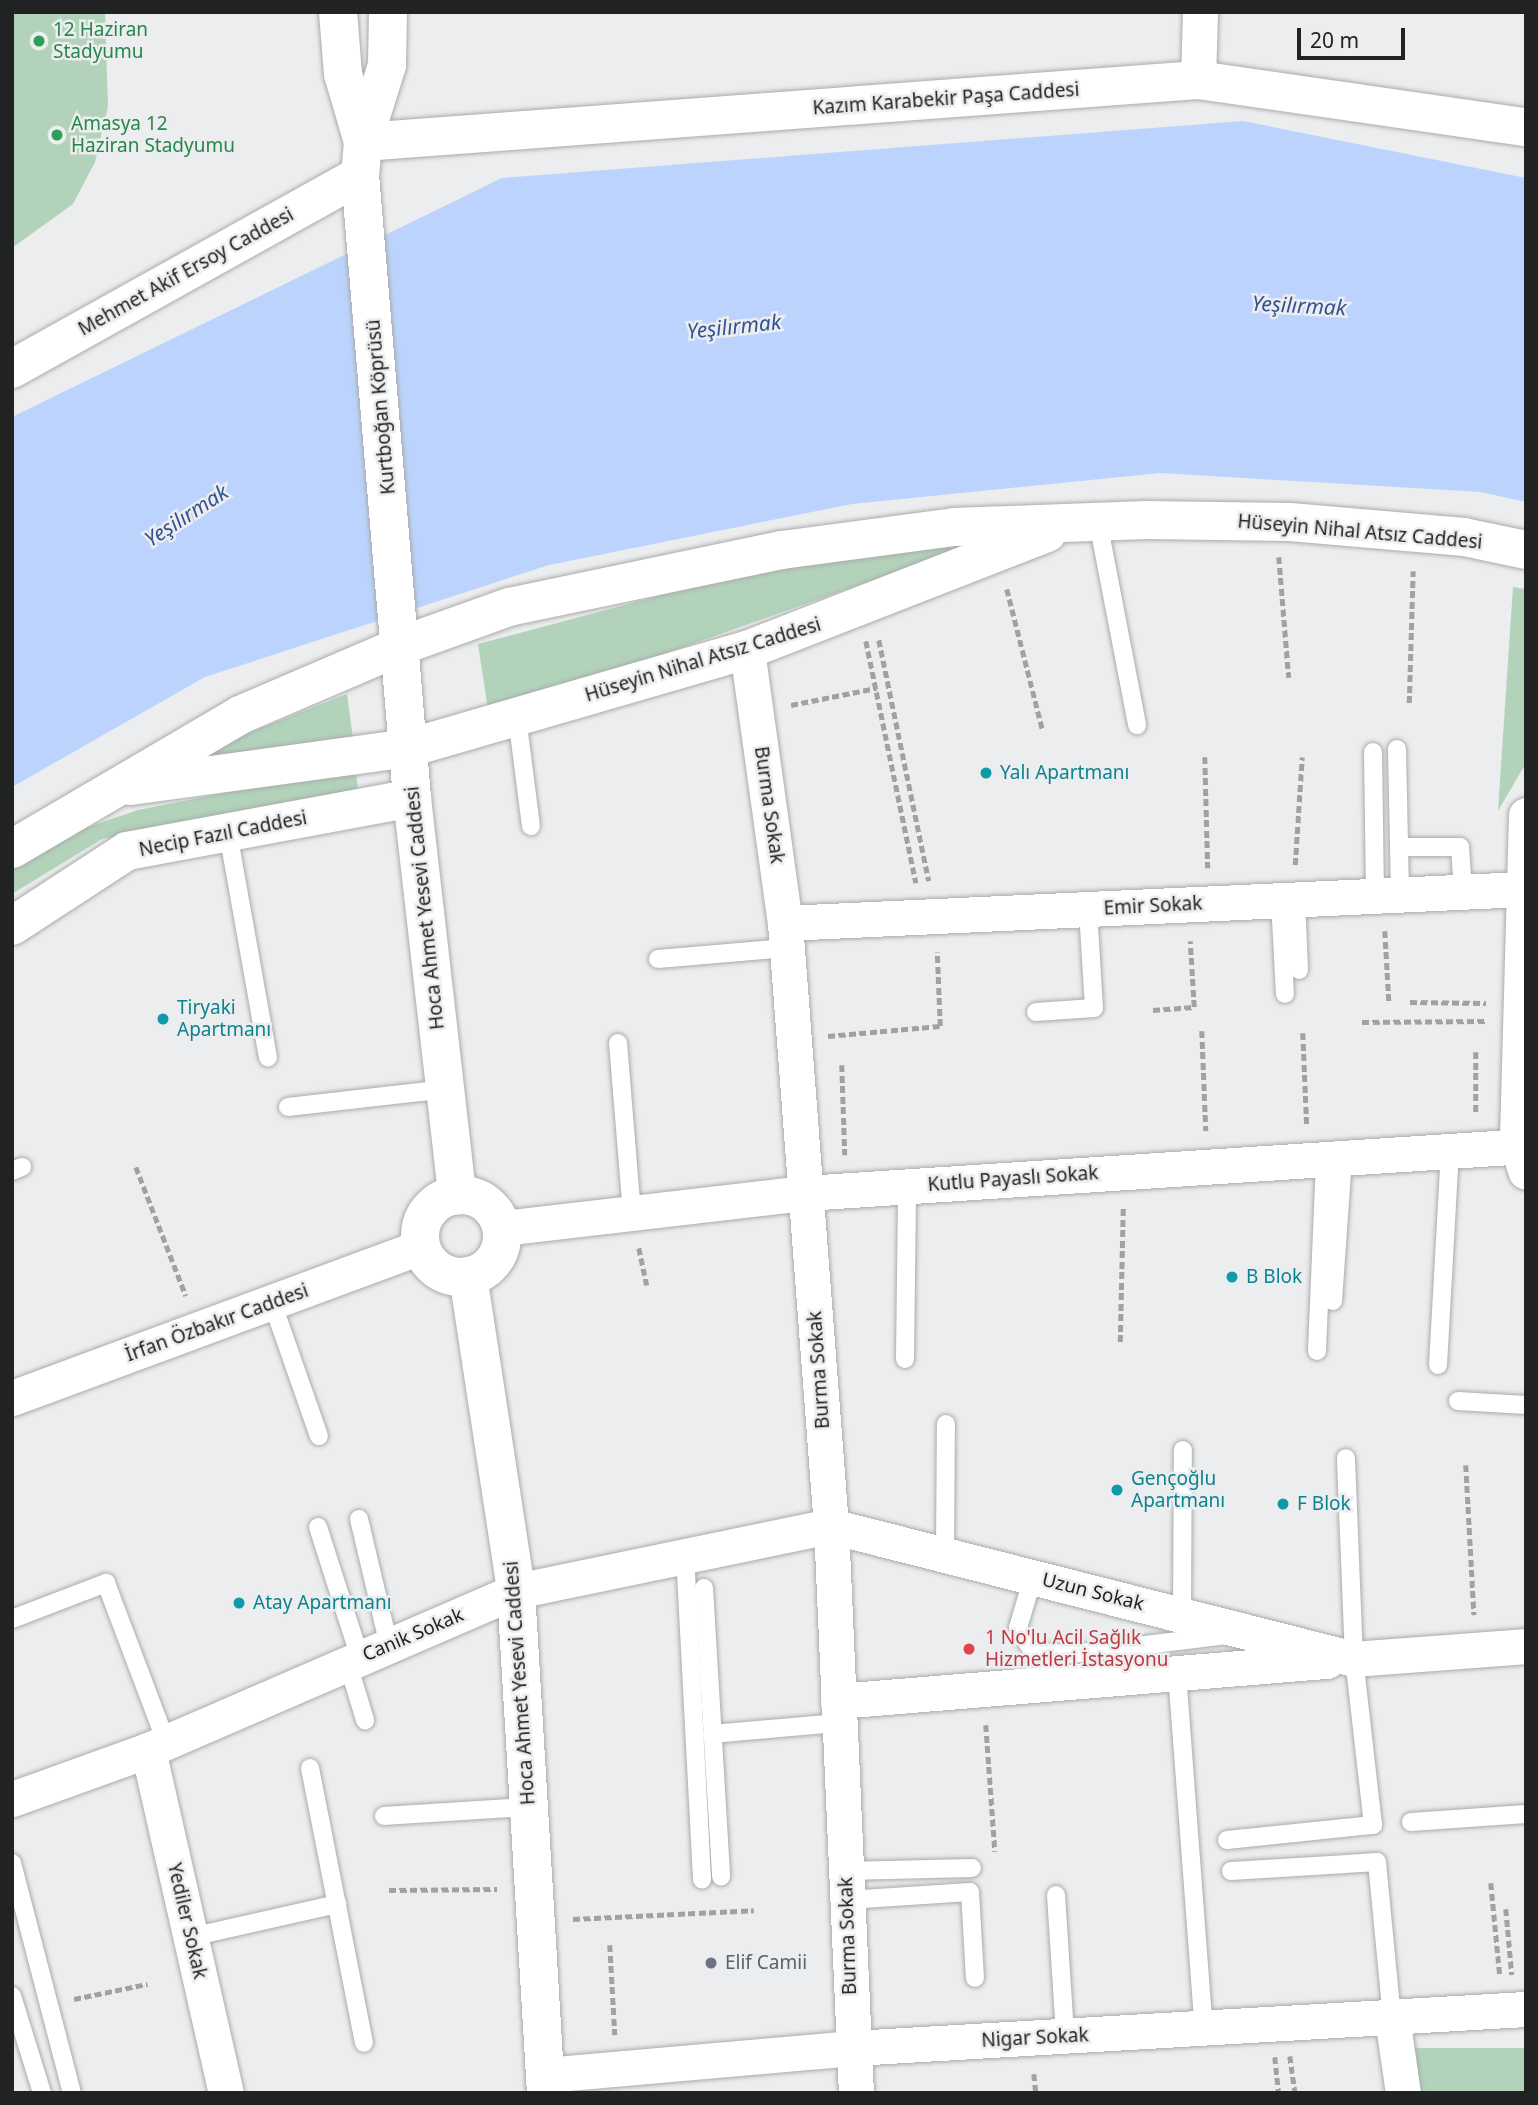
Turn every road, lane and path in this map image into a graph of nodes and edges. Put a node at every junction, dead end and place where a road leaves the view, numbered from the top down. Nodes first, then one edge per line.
1 (338, 12) edge
2 (388, 12) edge
3 (1200, 12) edge
4 (1198, 80) junction
5 (1526, 127) edge
6 (362, 170) junction
7 (12, 369) edge
8 (1276, 521) junction
9 (1083, 523) junction
10 (1414, 533) junction
11 (1526, 550) edge
12 (998, 552) junction
13 (866, 607) junction
14 (402, 632) junction
15 (747, 650) junction
16 (1289, 678) dead end
17 (876, 688) junction
18 (1409, 703) dead end
19 (756, 711) junction
20 (517, 717) junction
21 (1137, 725) dead end
22 (1043, 731) dead end
23 (409, 748) junction
24 (1398, 749) dead end
25 (1373, 752) dead end
26 (1205, 757) dead end
27 (1302, 757) dead end
28 (109, 789) junction
29 (412, 798) junction
30 (1526, 815) edge
31 (531, 826) dead end
32 (228, 833) junction
33 (1399, 847) junction
34 (12, 849) edge
35 (1522, 889) junction
36 (1463, 892) junction
37 (1386, 895) junction
38 (1289, 900) junction
39 (1199, 904) junction
40 (1088, 909) junction
41 (929, 917) junction
42 (12, 926) edge
43 (786, 936) junction
44 (659, 959) dead end
45 (1299, 970) dead end
46 (1522, 991) edge
47 (1285, 994) dead end
48 (1389, 1001) dead end
49 (1410, 1002) dead end
50 (1153, 1010) dead end
51 (1037, 1012) dead end
52 (1362, 1022) dead end
53 (1202, 1031) dead end
54 (1303, 1033) dead end
55 (792, 1039) junction
56 (618, 1043) dead end
57 (1476, 1052) dead end
58 (268, 1057) dead end
59 (842, 1065) dead end
60 (446, 1089) junction
61 (288, 1107) dead end
62 (1463, 1149) junction
63 (1523, 1154) edge
64 (1325, 1158) junction
65 (1208, 1166) junction
66 (136, 1167) dead end
67 (1124, 1171) junction
68 (907, 1186) junction
69 (846, 1190) junction
70 (805, 1192) junction
71 (457, 1195) junction
72 (632, 1212) junction
73 (502, 1228) junction
74 (422, 1246) junction
75 (468, 1276) junction
76 (1333, 1301) dead end
77 (272, 1302) junction
78 (199, 1330) junction
79 (1120, 1342) dead end
80 (1317, 1351) dead end
81 (905, 1359) dead end
82 (1438, 1365) dead end
83 (12, 1398) edge
84 (1458, 1401) dead end
85 (1526, 1405) edge
86 (946, 1424) dead end
87 (319, 1436) dead end
88 (1183, 1450) dead end
89 (1346, 1458) dead end
90 (1465, 1465) dead end
91 (359, 1519) dead end
92 (831, 1526) junction
93 (318, 1527) dead end
94 (685, 1554) junction
95 (945, 1555) junction
96 (1033, 1577) junction
97 (704, 1588) dead end
98 (516, 1591) junction
99 (1182, 1615) junction
100 (12, 1619) edge
101 (1248, 1632) junction
102 (1526, 1646) edge
103 (1476, 1650) junction
104 (365, 1656) junction
105 (1354, 1659) junction
106 (1177, 1673) junction
107 (983, 1689) junction
108 (839, 1712) junction
109 (365, 1720) dead end
110 (712, 1734) junction
111 (157, 1746) junction
112 (310, 1768) dead end
113 (12, 1799) edge
114 (529, 1807) junction
115 (1526, 1814) edge
116 (384, 1816) dead end
117 (1411, 1822) dead end
118 (1227, 1840) dead end
119 (996, 1858) dead end
120 (12, 1863) edge
121 (972, 1868) dead end
122 (1231, 1871) dead end
123 (722, 1877) dead end
124 (702, 1880) dead end
125 (1491, 1883) dead end
126 (846, 1886) junction
127 (534, 1888) junction
128 (389, 1890) dead end
129 (1056, 1895) dead end
130 (337, 1904) junction
131 (1506, 1909) dead end
132 (754, 1910) dead end
133 (585, 1919) dead end
134 (191, 1937) junction
135 (610, 1945) dead end
136 (975, 1978) dead end
137 (147, 1984) dead end
138 (12, 1996) edge
139 (49, 2005) junction
140 (1515, 2009) edge
141 (1392, 2017) junction
142 (1204, 2029) junction
143 (1065, 2036) junction
144 (364, 2043) dead end
145 (853, 2048) junction
146 (617, 2069) junction
147 (546, 2084) edge
148 (42, 2093) edge
149 (72, 2093) edge
150 (226, 2093) edge
151 (856, 2093) edge
152 (1404, 2093) edge

1 - 6 street
2 - 6 street
3 - 4 street
4 - 5 street, Kazım Karabekir Paşa Caddesi
4 - 6 street, Kazım Karabekir Paşa Caddesi
6 - 7 street, Mehmet Akif Ersoy Caddesi
6 - 14 street, Kurtboğan Köprüsü
8 - 9 street, Hüseyin Nihal Atsız Caddesi
8 - 10 street, Hüseyin Nihal Atsız Caddesi
8 - 16 path
9 - 12 street, Hüseyin Nihal Atsız Caddesi
9 - 14 street, Hüseyin Nihal Atsız Caddesi
9 - 21 lane
10 - 11 street, Hüseyin Nihal Atsız Caddesi
10 - 18 path
12 - 13 street, Hüseyin Nihal Atsız Caddesi
12 - 22 path
13 - 15 street, Hüseyin Nihal Atsız Caddesi
13 - 17 path
13 - 41 path
14 - 23 street, Hoca Ahmet Yesevi Caddesi
14 - 28 street
15 - 19 street, Burma Sokak
15 - 20 street, Hüseyin Nihal Atsız Caddesi
17 - 19 path
17 - 41 path
19 - 43 street, Burma Sokak
20 - 23 street, Hüseyin Nihal Atsız Caddesi
20 - 31 lane
23 - 28 street
23 - 29 street, Hoca Ahmet Yesevi Caddesi
24 - 33 lane
25 - 37 lane
26 - 39 path
27 - 38 path
28 - 34 street
29 - 32 street, Necip Fazıl Caddesi
29 - 60 street, Hoca Ahmet Yesevi Caddesi
30 - 35 street
32 - 42 street, Necip Fazıl Caddesi
32 - 58 lane
33 - 36 lane
33 - 37 lane
35 - 36 street, Emir Sokak
35 - 46 street
36 - 37 street, Emir Sokak
37 - 38 street, Emir Sokak
37 - 48 path
38 - 39 street, Emir Sokak
38 - 45 lane
38 - 47 lane
39 - 40 street, Emir Sokak
39 - 50 path
40 - 41 street, Emir Sokak
40 - 51 lane
41 - 43 street, Emir Sokak
41 - 55 path
43 - 44 lane
43 - 55 street, Burma Sokak
46 - 49 path
46 - 52 path
46 - 63 street
53 - 65 path
54 - 64 path
55 - 70 street, Burma Sokak
56 - 72 lane
57 - 62 path
59 - 69 path
60 - 61 lane
60 - 71 street, Hoca Ahmet Yesevi Caddesi
62 - 63 street, Kutlu Payaslı Sokak
62 - 64 street, Kutlu Payaslı Sokak
62 - 82 lane
64 - 65 street, Kutlu Payaslı Sokak
64 - 76 lane
64 - 80 lane
65 - 67 street, Kutlu Payaslı Sokak
66 - 78 path
67 - 68 street, Kutlu Payaslı Sokak
67 - 79 path
68 - 69 street, Kutlu Payaslı Sokak
68 - 81 lane
69 - 70 street, Kutlu Payaslı Sokak
70 - 72 street, Kutlu Payaslı Sokak
70 - 92 street, Burma Sokak
71 - 73 street
71 - 74 street
72 - 73 street, Kutlu Payaslı Sokak
73 - 75 street
74 - 75 street
74 - 77 street, İrfan Özbakır Caddesi
75 - 98 street, Hoca Ahmet Yesevi Caddesi
77 - 78 street, İrfan Özbakır Caddesi
77 - 87 lane
78 - 83 street, İrfan Özbakır Caddesi
84 - 85 lane
86 - 95 lane
88 - 99 lane
89 - 105 lane
90 - 103 path
91 - 104 lane
92 - 94 street, Canik Sokak
92 - 95 street, Uzun Sokak
92 - 108 street, Burma Sokak
93 - 104 lane
94 - 98 street, Canik Sokak
94 - 124 lane
95 - 96 street, Uzun Sokak
96 - 99 street, Uzun Sokak
96 - 101 lane
97 - 110 lane
98 - 104 street, Canik Sokak
98 - 114 street, Hoca Ahmet Yesevi Caddesi
99 - 101 street, Uzun Sokak
100 - 111 lane
101 - 105 street, Uzun Sokak
102 - 103 street, Uzun Sokak
103 - 105 street, Uzun Sokak
104 - 109 lane
104 - 111 street, Canik Sokak
105 - 106 street, Uzun Sokak
105 - 118 lane
106 - 107 street, Uzun Sokak
106 - 142 lane
107 - 108 street, Uzun Sokak
107 - 119 path
108 - 110 lane
108 - 126 street, Burma Sokak
110 - 123 lane
111 - 113 street, Canik Sokak
111 - 134 street, Yediler Sokak
112 - 130 lane
114 - 116 lane
114 - 127 street, Hoca Ahmet Yesevi Caddesi
115 - 117 lane
120 - 139 lane
121 - 126 lane
122 - 141 lane
125 - 140 path
126 - 136 lane
126 - 145 street, Burma Sokak
127 - 128 path
127 - 147 street, Hoca Ahmet Yesevi Caddesi
129 - 143 lane
130 - 134 lane
130 - 144 lane
131 - 140 path
132 - 133 path
134 - 150 street, Yediler Sokak
135 - 146 path
137 - 139 path
138 - 148 lane
139 - 149 lane
140 - 141 street, Nigar Sokak
141 - 142 street, Nigar Sokak
141 - 152 street
142 - 143 street, Nigar Sokak
143 - 145 street, Nigar Sokak
145 - 146 street, Nigar Sokak
145 - 151 street, Burma Sokak
146 - 147 street, Nigar Sokak

